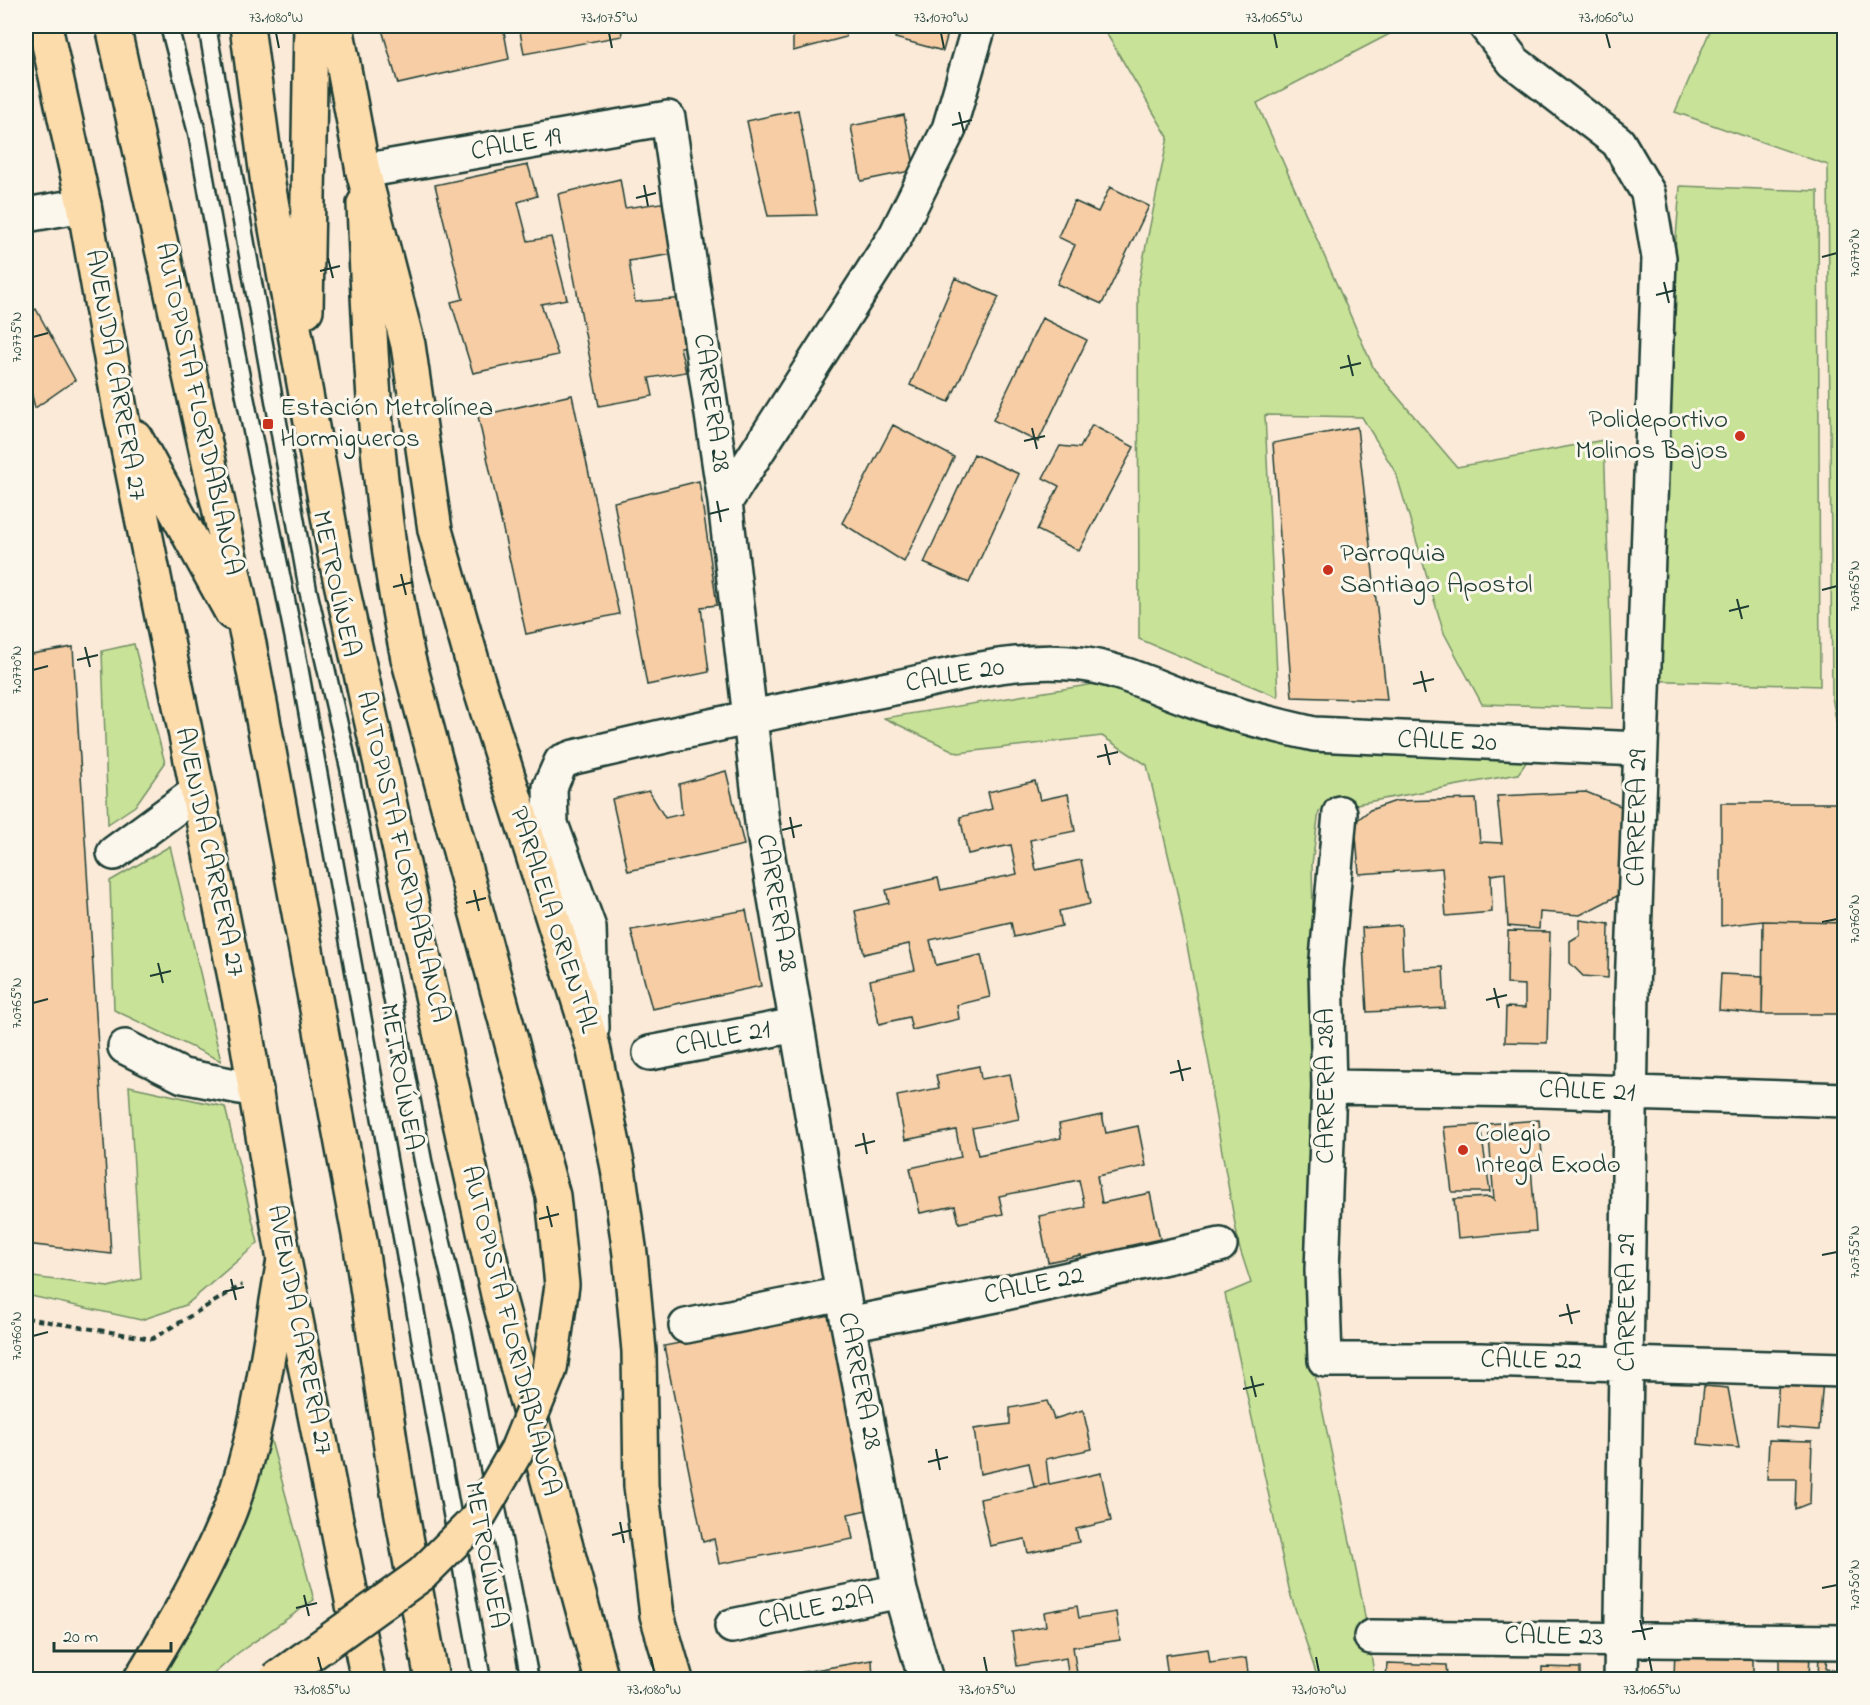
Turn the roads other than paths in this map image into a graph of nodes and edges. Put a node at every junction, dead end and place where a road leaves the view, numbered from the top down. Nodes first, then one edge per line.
1 (45, 26) edge
2 (113, 26) edge
3 (170, 26) edge
4 (207, 26) edge
5 (247, 26) edge
6 (311, 26) edge
7 (336, 26) edge
8 (979, 26) edge
9 (1486, 26) edge
10 (668, 118) joint
11 (363, 171) junction
12 (84, 205) junction
13 (26, 214) edge
14 (305, 381) junction
15 (120, 409) junction
16 (725, 502) junction
17 (249, 644) junction
18 (749, 717) junction
19 (1639, 749) junction
20 (197, 792) junction
21 (1340, 813) dead end
22 (114, 853) dead end
23 (796, 1025) junction
24 (593, 1046) junction
25 (126, 1047) dead end
26 (650, 1053) dead end
27 (1329, 1087) junction
28 (256, 1090) junction
29 (1632, 1093) junction
30 (1845, 1100) edge
31 (1220, 1245) dead end
32 (284, 1260) junction
33 (845, 1309) junction
34 (686, 1326) dead end
35 (1325, 1360) joint
36 (1627, 1364) junction
37 (1845, 1370) edge
38 (900, 1591) junction
39 (732, 1626) dead end
40 (1371, 1637) dead end
41 (1622, 1638) junction
42 (1845, 1642) edge
43 (140, 1680) edge
44 (275, 1680) edge
45 (368, 1680) edge
46 (432, 1680) edge
47 (482, 1680) edge
48 (530, 1680) edge
49 (602, 1680) edge
50 (676, 1680) edge
51 (926, 1680) edge
52 (1621, 1680) edge

1 - 12 main road, AVENIDA CARRERA 27
2 - 17 main road, AUTOPISTA FLORIDABLANCA
3 - 47 lane, METROLÍNEA
4 - 48 lane, METROLÍNEA
5 - 14 main road, AUTOPISTA FLORIDABLANCA
6 - 14 main road
7 - 11 main road
8 - 16 street
9 - 19 street, CARRERA 29
10 - 11 street, CALLE 19
10 - 16 street, CARRERA 28
11 - 24 main road, PARALELA ORIENTAL
11 - 44 main road, bridge
12 - 13 street
12 - 15 main road, AVENIDA CARRERA 27
14 - 49 main road, AUTOPISTA FLORIDABLANCA
15 - 17 main road
15 - 20 main road, AVENIDA CARRERA 27
16 - 18 street, CARRERA 28
17 - 46 main road, AUTOPISTA FLORIDABLANCA
18 - 19 street, CALLE 20
18 - 23 street, CARRERA 28
18 - 24 street, CALLE 20
19 - 29 street, CARRERA 29
20 - 22 street
20 - 28 main road, AVENIDA CARRERA 27
21 - 27 street, CARRERA 28A
23 - 26 street, CALLE 21
23 - 33 street, CARRERA 28
24 - 50 main road, PARALELA ORIENTAL
25 - 28 street
27 - 29 street, CALLE 21
27 - 35 street, CARRERA 28A
28 - 32 main road, AVENIDA CARRERA 27
29 - 30 street, CALLE 21
29 - 36 street, CARRERA 29
31 - 33 street, CALLE 22
32 - 43 main road
32 - 45 main road, AVENIDA CARRERA 27
33 - 34 street, CALLE 22
33 - 38 street, CARRERA 28
35 - 36 street, CALLE 22
36 - 37 street, CALLE 22
36 - 41 street, CARRERA 29
38 - 39 street, CALLE 22A
38 - 51 street, CARRERA 28
40 - 41 street, CALLE 23
41 - 42 street, CALLE 23
41 - 52 street, CARRERA 29

